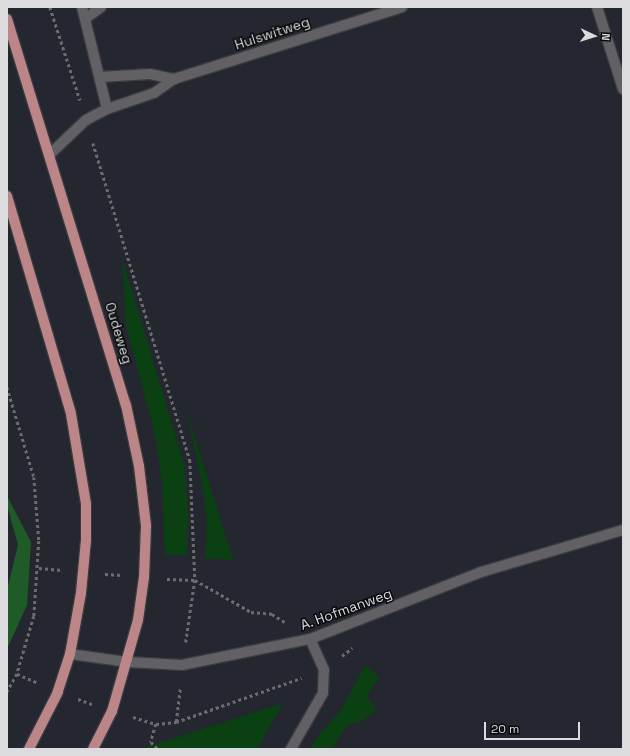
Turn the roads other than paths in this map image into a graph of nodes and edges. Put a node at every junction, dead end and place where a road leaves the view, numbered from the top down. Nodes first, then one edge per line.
1 (82, 7) edge
2 (101, 7) edge
3 (402, 7) edge
4 (597, 7) edge
5 (86, 18) junction
6 (7, 19) edge
7 (100, 77) junction
8 (174, 79) junction
9 (623, 89) edge
10 (108, 108) junction
11 (49, 155) junction
12 (7, 196) edge
13 (623, 530) edge
14 (310, 639) junction
15 (70, 654) junction
16 (128, 662) junction
17 (29, 749) edge
18 (93, 749) edge
19 (291, 749) edge

1 - 5 street
2 - 5 street
3 - 8 street, Hulswitweg
4 - 9 street
5 - 7 street
6 - 11 main road, Oudeweg
7 - 8 street, Hulswitweg
7 - 10 street
8 - 10 street, Hulswitweg
10 - 11 street, Hulswitweg
11 - 16 main road, Oudeweg
12 - 15 main road
13 - 14 street, A. Hofmanweg
14 - 16 street, A. Hofmanweg
14 - 19 street
15 - 16 street, A. Hofmanweg
15 - 17 main road
16 - 18 main road, Oudeweg

